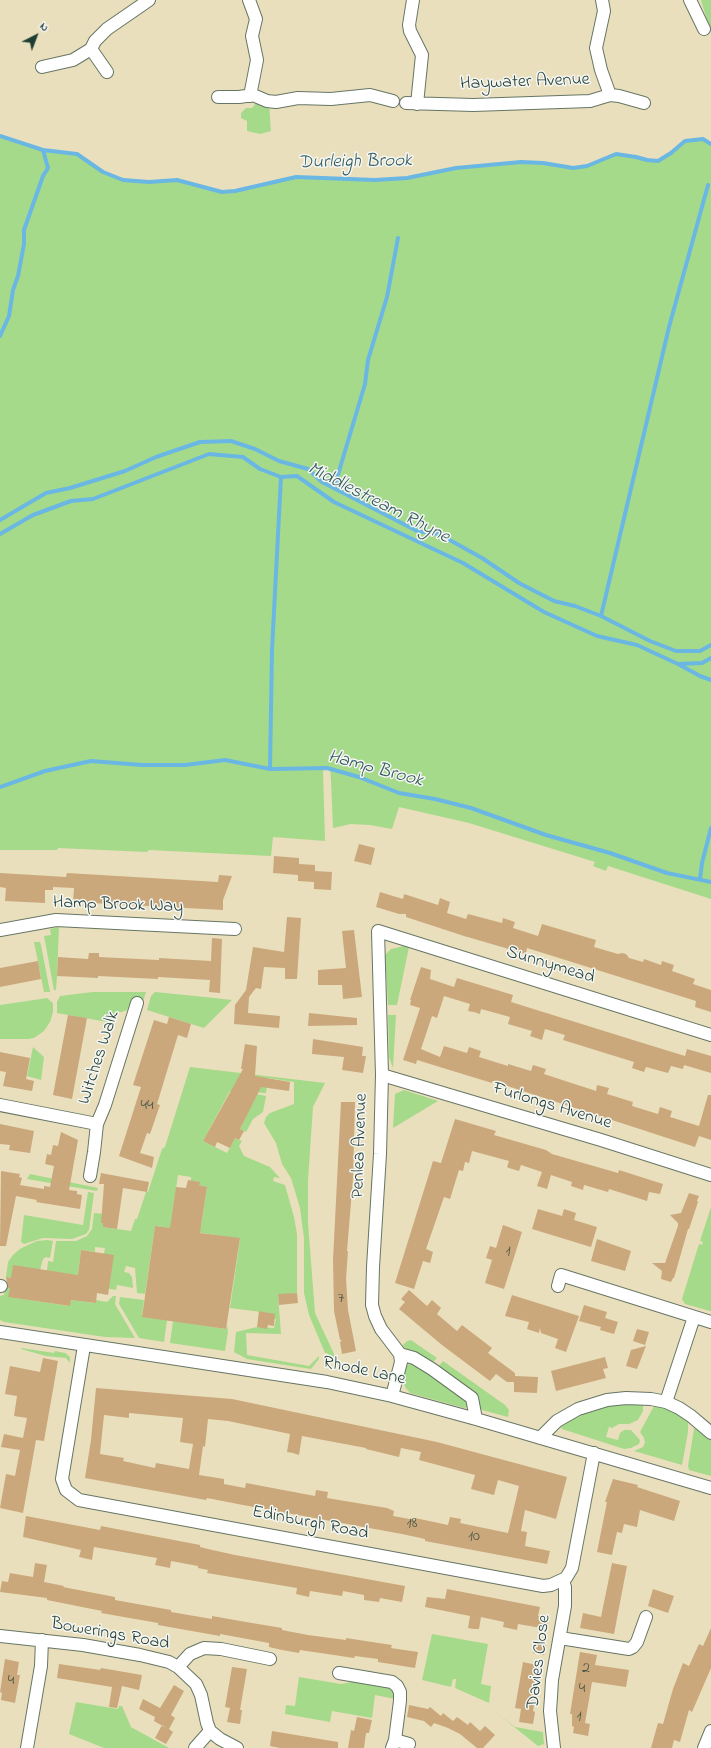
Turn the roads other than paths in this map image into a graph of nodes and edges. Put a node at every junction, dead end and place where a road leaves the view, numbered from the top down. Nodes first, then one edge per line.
1 (149, 0) edge
2 (249, 0) edge
3 (413, 0) edge
4 (602, 0) edge
5 (690, 0) edge
6 (704, 28) dead end
7 (91, 49) junction
8 (42, 67) dead end
9 (107, 72) dead end
10 (610, 95) junction
11 (250, 96) junction
12 (218, 97) dead end
13 (393, 101) dead end
14 (644, 103) dead end
15 (235, 929) dead end
16 (0, 930) edge
17 (378, 931) joint
18 (137, 1003) dead end
19 (711, 1035) edge
20 (382, 1075) junction
21 (0, 1105) edge
22 (97, 1124) junction
23 (711, 1175) edge
24 (90, 1176) dead end
25 (558, 1286) dead end
26 (694, 1317) junction
27 (711, 1322) edge
28 (0, 1332) edge
29 (84, 1346) junction
30 (400, 1354) junction
31 (392, 1396) junction
32 (666, 1402) junction
33 (476, 1418) junction
34 (711, 1433) edge
35 (540, 1438) junction
36 (594, 1453) junction
37 (711, 1488) edge
38 (563, 1581) junction
39 (646, 1617) dead end
40 (0, 1636) edge
41 (560, 1638) junction
42 (42, 1640) junction
43 (270, 1658) dead end
44 (178, 1667) junction
45 (339, 1673) dead end
46 (210, 1731) junction
47 (711, 1731) edge
48 (394, 1744) edge
49 (409, 1744) dead end
50 (27, 1748) edge
51 (195, 1748) edge
52 (237, 1748) edge
53 (554, 1748) edge
54 (704, 1748) edge

1 - 7 street
2 - 11 street
3 - 10 street, Haywater Avenue
4 - 10 street
5 - 6 street
7 - 8 street
7 - 9 street
10 - 14 street, Haywater Avenue
11 - 12 street
11 - 13 street
15 - 16 street, Hamp Brook Way
17 - 19 street, Sunnymead
17 - 20 street, Penlea Avenue
18 - 22 street, Witches Walk
20 - 23 street, Furlongs Avenue
20 - 30 street, Penlea Avenue
21 - 22 street, Witches Walk
22 - 24 street, Witches Walk
25 - 26 street
26 - 27 street
26 - 32 street
28 - 29 street, Rhode Lane
29 - 31 street, Rhode Lane
29 - 38 street, Edinburgh Road
30 - 31 street
30 - 33 street
31 - 33 street, Rhode Lane
32 - 34 street
32 - 35 street
33 - 35 street, Rhode Lane
35 - 36 street, Rhode Lane
36 - 37 street, Rhode Lane
36 - 38 street
38 - 41 street, Davies Close
39 - 41 street
40 - 42 street, Bowerings Road
41 - 53 street, Davies Close
42 - 44 street, Bowerings Road
42 - 50 street
43 - 44 street
44 - 46 street, Bowerings Road
45 - 48 street
46 - 51 street
46 - 52 street
47 - 54 street
48 - 49 street

